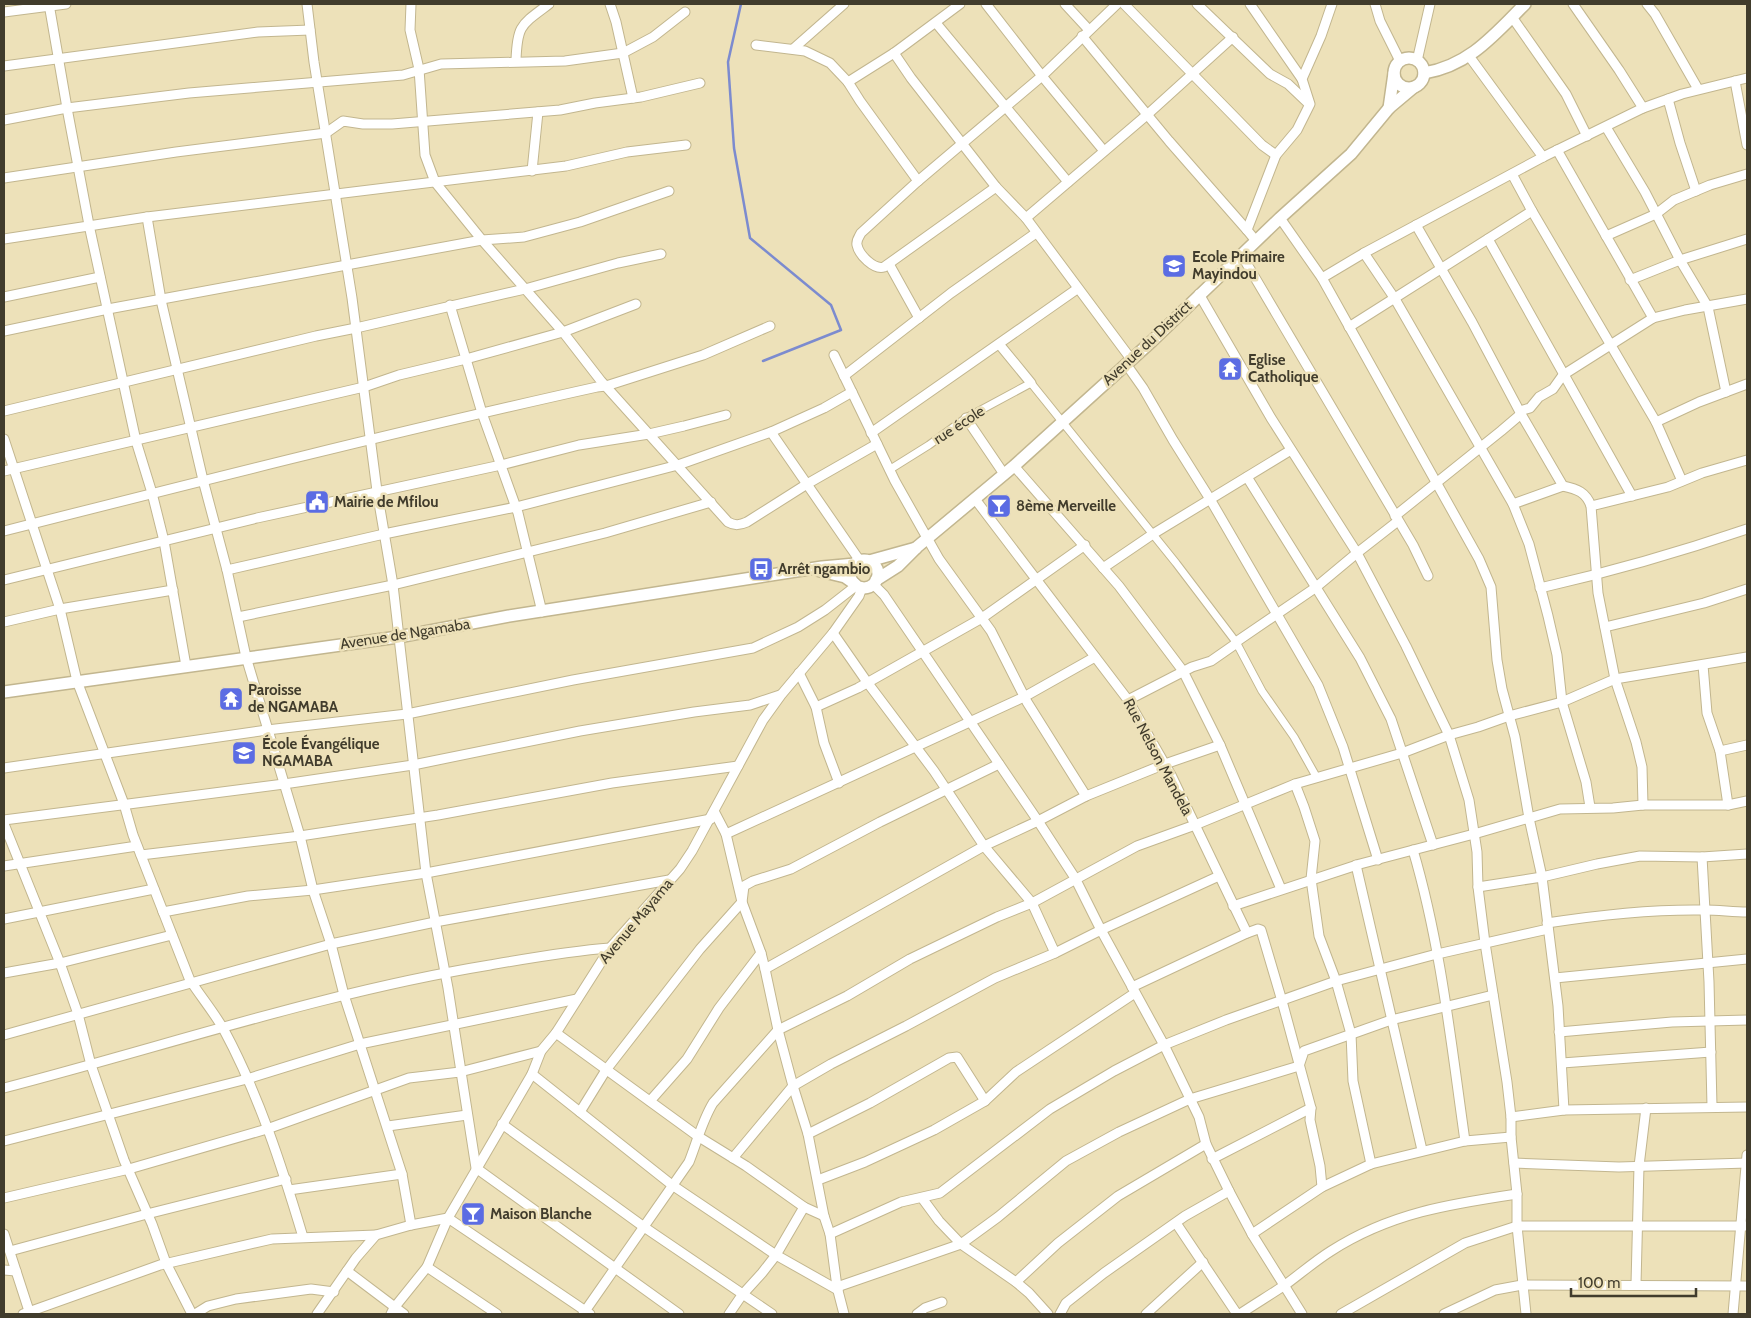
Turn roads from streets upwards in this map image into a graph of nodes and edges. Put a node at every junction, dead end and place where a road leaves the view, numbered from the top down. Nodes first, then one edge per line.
1 (66, 4) edge
2 (307, 4) edge
3 (411, 4) edge
4 (549, 4) edge
5 (610, 4) edge
6 (844, 4) edge
7 (960, 4) edge
8 (986, 4) edge
9 (1065, 4) edge
10 (1117, 4) edge
11 (1124, 4) edge
12 (1197, 4) edge
13 (1250, 4) edge
14 (1323, 4) edge
15 (1375, 4) edge
16 (1430, 4) edge
17 (1525, 4) edge
18 (1572, 4) edge
19 (1647, 4) edge
20 (49, 5) edge
21 (1331, 8) edge
22 (4, 12) edge
23 (685, 12) dead end
24 (1512, 17) junction
25 (936, 23) junction
26 (310, 30) junction
27 (1085, 33) junction
28 (1233, 37) junction
29 (756, 45) dead end
30 (792, 49) junction
31 (623, 53) junction
32 (894, 53) junction
33 (1469, 56) junction
34 (58, 60) junction
35 (1400, 61) junction
36 (1417, 61) junction
37 (516, 62) junction
38 (4, 66) edge
39 (419, 69) junction
40 (1394, 73) junction
41 (1424, 73) junction
42 (1192, 74) junction
43 (1042, 76) junction
44 (1747, 78) edge
45 (1302, 79) junction
46 (318, 81) junction
47 (1735, 81) junction
48 (848, 82) junction
49 (700, 83) dead end
50 (1414, 87) junction
51 (1698, 89) junction
52 (632, 98) junction
53 (1668, 99) junction
54 (1310, 104) junction
55 (67, 108) junction
56 (1006, 108) junction
57 (1389, 108) junction
58 (1644, 108) junction
59 (538, 112) junction
60 (1148, 114) junction
61 (4, 120) edge
62 (422, 121) junction
63 (1606, 127) junction
64 (326, 133) junction
65 (1587, 136) junction
66 (962, 144) junction
67 (686, 145) dead end
68 (1747, 145) edge
69 (1557, 150) junction
70 (1104, 151) junction
71 (1276, 155) junction
72 (1542, 157) junction
73 (79, 167) junction
74 (532, 171) junction
75 (1512, 174) junction
76 (1747, 174) edge
77 (4, 178) edge
78 (918, 180) junction
79 (435, 182) junction
80 (1068, 182) junction
81 (996, 187) junction
82 (668, 191) dead end
83 (1696, 191) junction
84 (336, 195) junction
85 (1532, 212) junction
86 (1656, 214) junction
87 (148, 216) junction
88 (1026, 218) junction
89 (1280, 218) junction
90 (89, 225) junction
91 (1416, 225) junction
92 (1247, 230) junction
93 (1036, 233) junction
94 (1606, 236) junction
95 (4, 239) edge
96 (1488, 239) junction
97 (1747, 239) edge
98 (482, 240) junction
99 (1256, 240) junction
100 (1364, 253) junction
101 (661, 254) dead end
102 (1241, 254) junction
103 (1680, 260) junction
104 (889, 264) junction
105 (347, 265) junction
106 (1441, 268) junction
107 (100, 278) junction
108 (1322, 278) junction
109 (1630, 280) junction
110 (524, 289) junction
111 (1077, 289) junction
112 (1199, 294) junction
113 (4, 298) edge
114 (1395, 299) junction
115 (1747, 299) edge
116 (161, 300) junction
117 (636, 304) dead end
118 (450, 305) junction
119 (1708, 307) junction
120 (108, 310) junction
121 (919, 318) junction
122 (1653, 318) junction
123 (770, 326) dead end
124 (1349, 327) junction
125 (356, 328) junction
126 (4, 331) edge
127 (563, 332) junction
128 (999, 344) junction
129 (1610, 345) junction
130 (834, 355) dead end
131 (466, 359) junction
132 (1128, 362) junction
133 (177, 370) junction
134 (844, 376) junction
135 (1564, 376) junction
136 (122, 382) junction
137 (1031, 383) junction
138 (1747, 384) edge
139 (606, 386) junction
140 (364, 387) junction
141 (852, 392) junction
142 (1726, 392) junction
143 (4, 411) edge
144 (482, 413) junction
145 (1521, 414) junction
146 (726, 415) dead end
147 (966, 418) junction
148 (1062, 421) junction
149 (1656, 422) junction
150 (192, 428) junction
151 (770, 432) junction
152 (872, 433) junction
153 (649, 434) junction
154 (4, 439) edge
155 (136, 441) junction
156 (371, 441) junction
157 (877, 444) junction
158 (1481, 447) junction
159 (1291, 450) junction
160 (1747, 460) edge
161 (501, 465) junction
162 (678, 466) junction
163 (1014, 466) junction
164 (8, 470) edge
165 (890, 470) junction
166 (1004, 474) junction
167 (1247, 477) junction
168 (203, 480) junction
169 (1682, 481) junction
170 (1438, 483) junction
171 (807, 484) junction
172 (1563, 486) junction
173 (377, 491) junction
174 (152, 493) junction
175 (1632, 496) junction
176 (974, 499) junction
177 (1210, 499) junction
178 (711, 502) junction
179 (1513, 504) junction
180 (1590, 506) junction
181 (516, 507) junction
182 (1397, 519) junction
183 (31, 524) junction
184 (217, 529) junction
185 (1747, 529) edge
186 (4, 531) edge
187 (384, 534) junction
188 (1152, 534) junction
189 (928, 539) junction
190 (164, 542) junction
191 (1084, 546) junction
192 (917, 547) junction
193 (528, 551) junction
194 (1357, 553) junction
195 (861, 562) junction
196 (1103, 568) junction
197 (47, 570) junction
198 (227, 570) junction
199 (806, 571) junction
200 (1596, 574) junction
201 (1428, 576) dead end
202 (4, 580) edge
203 (1037, 580) junction
204 (865, 584) junction
205 (393, 585) junction
206 (1315, 588) junction
207 (1540, 588) junction
208 (1747, 589) edge
209 (173, 590) junction
210 (60, 609) junction
211 (542, 612) junction
212 (1276, 614) junction
213 (238, 617) junction
214 (982, 618) junction
215 (4, 622) edge
216 (1605, 627) junction
217 (833, 633) junction
218 (398, 636) junction
219 (1236, 642) junction
220 (922, 652) junction
221 (246, 657) junction
222 (1095, 657) junction
223 (1747, 657) edge
224 (186, 666) junction
225 (1703, 666) junction
226 (1183, 672) junction
227 (798, 673) junction
228 (1616, 679) junction
229 (77, 681) junction
230 (867, 682) junction
231 (4, 692) edge
232 (780, 695) junction
233 (1024, 697) junction
234 (1128, 700) junction
235 (1562, 702) junction
236 (816, 707) junction
237 (408, 714) junction
238 (1509, 716) junction
239 (970, 721) junction
240 (267, 730) junction
241 (1449, 735) junction
242 (1220, 745) junction
243 (1747, 745) edge
244 (915, 746) junction
245 (1720, 752) junction
246 (105, 753) junction
247 (1402, 753) junction
248 (999, 764) junction
249 (1164, 764) junction
250 (413, 765) junction
251 (738, 766) junction
252 (4, 768) edge
253 (1350, 768) junction
254 (1317, 778) junction
255 (839, 783) junction
256 (284, 784) junction
257 (1295, 784) junction
258 (947, 790) junction
259 (1086, 796) junction
260 (1747, 802) edge
261 (124, 804) junction
262 (1245, 804) junction
263 (1644, 805) junction
264 (1728, 805) junction
265 (1590, 807) junction
266 (713, 815) junction
267 (420, 818) junction
268 (1529, 818) junction
269 (4, 820) edge
270 (1038, 821) junction
271 (4, 824) edge
272 (1195, 826) junction
273 (726, 834) junction
274 (1474, 834) junction
275 (300, 836) junction
276 (1432, 845) junction
277 (137, 846) junction
278 (984, 846) junction
279 (1413, 850) junction
280 (1747, 854) edge
281 (141, 855) junction
282 (1702, 857) junction
283 (1378, 860) junction
284 (19, 863) junction
285 (1356, 865) junction
286 (4, 866) edge
287 (426, 873) junction
288 (1219, 876) junction
289 (1542, 877) junction
290 (1075, 878) junction
291 (1311, 879) junction
292 (668, 880) junction
293 (1478, 887) junction
294 (154, 889) junction
295 (1280, 889) junction
296 (313, 890) junction
297 (742, 902) junction
298 (1032, 903) junction
299 (1233, 906) junction
300 (1706, 910) junction
301 (163, 912) junction
302 (1747, 912) edge
303 (39, 913) junction
304 (4, 919) edge
305 (436, 922) junction
306 (1547, 926) junction
307 (1101, 930) junction
308 (1247, 933) junction
309 (172, 936) junction
310 (1485, 943) junction
311 (331, 944) junction
312 (610, 948) junction
313 (761, 953) junction
314 (1055, 953) junction
315 (1438, 954) junction
316 (1747, 959) edge
317 (1707, 962) junction
318 (60, 963) junction
319 (765, 968) junction
320 (1380, 970) junction
321 (445, 972) junction
322 (4, 973) edge
323 (1555, 978) junction
324 (1336, 981) junction
325 (191, 983) junction
326 (1134, 990) junction
327 (344, 995) junction
328 (1493, 995) junction
329 (577, 1000) junction
330 (1282, 1001) junction
331 (1446, 1006) junction
332 (78, 1014) junction
333 (1391, 1020) junction
334 (1747, 1020) edge
335 (1710, 1021) junction
336 (454, 1025) junction
337 (222, 1028) junction
338 (778, 1030) junction
339 (1558, 1032) junction
340 (556, 1033) junction
341 (1351, 1034) junction
342 (4, 1035) edge
343 (360, 1044) junction
344 (1164, 1045) junction
345 (541, 1051) junction
346 (1711, 1052) junction
347 (1562, 1063) junction
348 (91, 1065) junction
349 (1299, 1066) junction
350 (606, 1070) junction
351 (460, 1072) junction
352 (532, 1074) junction
353 (247, 1079) junction
354 (793, 1086) junction
355 (4, 1088) edge
356 (374, 1090) junction
357 (1190, 1099) junction
358 (650, 1101) junction
359 (985, 1101) junction
360 (1712, 1106) junction
361 (1747, 1106) edge
362 (1311, 1108) junction
363 (1646, 1108) junction
364 (1564, 1110) junction
365 (580, 1112) junction
366 (468, 1114) junction
367 (109, 1115) junction
368 (1511, 1117) junction
369 (502, 1124) junction
370 (388, 1126) junction
371 (267, 1129) junction
372 (808, 1134) junction
373 (699, 1137) junction
374 (1511, 1138) junction
375 (1465, 1140) junction
376 (4, 1141) edge
377 (1206, 1144) junction
378 (1422, 1150) junction
379 (733, 1158) junction
380 (1212, 1159) junction
381 (1747, 1160) edge
382 (1514, 1163) junction
383 (1370, 1164) junction
384 (1639, 1166) junction
385 (476, 1168) junction
386 (129, 1169) junction
387 (402, 1174) junction
388 (286, 1179) junction
389 (818, 1180) junction
390 (672, 1185) junction
391 (1322, 1187) junction
392 (289, 1190) junction
393 (1229, 1191) junction
394 (1517, 1194) junction
395 (4, 1198) edge
396 (922, 1198) junction
397 (804, 1207) junction
398 (147, 1214) junction
399 (824, 1216) junction
400 (448, 1218) junction
401 (1176, 1223) junction
402 (411, 1225) junction
403 (1517, 1226) junction
404 (1636, 1226) junction
405 (1744, 1226) edge
406 (644, 1227) junction
407 (4, 1234) edge
408 (830, 1234) junction
409 (1252, 1234) junction
410 (376, 1235) junction
411 (303, 1237) junction
412 (961, 1244) junction
413 (10, 1252) junction
414 (776, 1255) junction
415 (1203, 1262) junction
416 (166, 1263) junction
417 (427, 1267) junction
418 (614, 1269) junction
419 (4, 1270) edge
420 (16, 1271) junction
421 (347, 1271) junction
422 (1016, 1282) junction
423 (1636, 1284) junction
424 (1522, 1285) junction
425 (1283, 1286) junction
426 (1735, 1286) junction
427 (1747, 1286) edge
428 (838, 1289) junction
429 (334, 1292) junction
430 (742, 1295) junction
431 (942, 1302) dead end
432 (208, 1306) junction
433 (393, 1311) edge
434 (586, 1313) edge
435 (28, 1314) edge
436 (193, 1314) edge
437 (217, 1314) edge
438 (317, 1314) edge
439 (404, 1314) edge
440 (497, 1314) edge
441 (679, 1314) edge
442 (729, 1314) edge
443 (772, 1314) edge
444 (844, 1314) edge
445 (917, 1314) edge
446 (1048, 1314) edge
447 (1060, 1314) edge
448 (1146, 1314) edge
449 (1238, 1314) edge
450 (1302, 1314) edge
451 (1341, 1314) edge
452 (1444, 1314) edge
453 (1526, 1314) edge
454 (1733, 1314) edge

1 - 20 street
2 - 26 street
3 - 39 street
4 - 37 street
5 - 31 street
6 - 30 street
7 - 25 street
8 - 43 street
9 - 27 street
10 - 27 street
11 - 42 street
12 - 28 street
13 - 45 street
14 - 21 street
15 - 35 street
16 - 36 street
17 - 24 street
18 - 58 street
19 - 51 street
20 - 22 street
20 - 34 street
21 - 45 street
23 - 31 street
24 - 33 street
24 - 65 street
25 - 32 street
25 - 56 street
26 - 34 street
26 - 46 street
27 - 43 street
27 - 60 street
28 - 42 street
28 - 54 street
29 - 30 street
30 - 48 street
31 - 37 street
31 - 52 street
32 - 48 street
32 - 66 street
33 - 41 street
33 - 72 street
34 - 38 street
34 - 55 street
35 - 36 street
35 - 40 street
36 - 41 street
37 - 39 street
39 - 46 street
39 - 62 street
40 - 50 street
40 - 57 street
41 - 50 street
42 - 60 street
42 - 71 street
43 - 56 street
43 - 70 street
44 - 47 street
45 - 54 street
46 - 55 street
46 - 64 street
47 - 51 street
47 - 68 street
48 - 78 street
49 - 52 street
50 - 57 street, Avenue du District
51 - 53 street
52 - 59 street
53 - 58 street
53 - 83 street
54 - 71 street
55 - 61 street
55 - 73 street
56 - 66 street
56 - 80 street
57 - 89 street, Avenue du District
58 - 63 street
59 - 62 street
59 - 74 street
60 - 70 street
60 - 92 street
62 - 64 street
62 - 79 street
63 - 65 street
63 - 86 street
64 - 73 street
64 - 84 street
65 - 69 street
66 - 78 street
66 - 81 street
67 - 74 street
69 - 72 street
69 - 94 street
70 - 80 street
71 - 92 street
72 - 75 street
73 - 77 street
73 - 90 street
74 - 79 street
75 - 85 street
75 - 91 street
76 - 83 street
78 - 104 street
79 - 84 street
79 - 98 street
80 - 88 street
81 - 88 street
81 - 104 street
82 - 98 street
83 - 86 street
84 - 87 street
84 - 105 street
85 - 96 street
85 - 129 street
86 - 94 street
86 - 103 street
87 - 90 street
87 - 116 street
88 - 93 street
89 - 99 street, Avenue du District
89 - 108 street
90 - 95 street
90 - 107 street
91 - 100 street
91 - 106 street
92 - 99 street
93 - 111 street
93 - 121 street
94 - 109 street
96 - 106 street
96 - 135 street
97 - 103 street
98 - 105 street
98 - 110 street
99 - 102 street, Avenue du District
100 - 108 street
100 - 114 street
101 - 110 street
102 - 112 street, Avenue du District
102 - 182 street
103 - 109 street
103 - 119 street
104 - 121 street
105 - 116 street
105 - 125 street
106 - 114 street
106 - 145 street
107 - 113 street
107 - 120 street
108 - 124 street
109 - 122 street
110 - 118 street
110 - 127 street
111 - 128 street
111 - 132 street
112 - 132 street, Avenue du District
112 - 159 street
114 - 124 street
114 - 158 street
115 - 119 street
116 - 120 street
116 - 133 street
117 - 127 street
118 - 125 street
118 - 131 street
119 - 122 street
119 - 142 street
120 - 126 street
120 - 136 street
121 - 134 street
122 - 129 street
123 - 139 street
124 - 170 street
125 - 133 street
125 - 140 street
127 - 131 street
127 - 139 street
128 - 137 street
128 - 152 street
129 - 135 street
129 - 149 street
130 - 134 street
131 - 140 street
131 - 144 street
132 - 148 street, Avenue du District
132 - 177 street
133 - 136 street
133 - 150 street
134 - 141 street
135 - 145 street
135 - 175 street
136 - 143 street
136 - 155 street
137 - 147 street, rue école
137 - 148 street
138 - 142 street
139 - 144 street
139 - 153 street
140 - 150 street
140 - 156 street
141 - 151 street
141 - 152 street
142 - 149 street
144 - 156 street
144 - 161 street
145 - 158 street
145 - 172 street
146 - 153 street
147 - 165 street, rue école
147 - 166 street
148 - 163 street, Avenue du District
148 - 188 street
149 - 169 street
150 - 155 street
150 - 168 street
151 - 162 street
151 - 171 street
152 - 157 street
153 - 161 street
153 - 162 street
154 - 164 street
155 - 164 street
155 - 174 street
156 - 168 street
156 - 173 street
157 - 165 street
157 - 171 street
158 - 170 street
158 - 179 street
159 - 167 street
159 - 194 street
160 - 169 street
161 - 173 street
161 - 181 street
162 - 178 street
162 - 181 street
163 - 166 street, Avenue du District
163 - 191 street
164 - 183 street
165 - 189 street
166 - 176 street, Avenue du District
167 - 177 street
167 - 206 street
168 - 174 street
168 - 184 street
169 - 175 street
170 - 182 street
170 - 238 street
171 - 178 street
171 - 195 street
172 - 179 street
172 - 180 street
173 - 184 street
173 - 187 street
174 - 183 street
174 - 190 street
175 - 180 street
176 - 189 street, Avenue du District
176 - 203 street, Rue Nelson Mandela
177 - 188 street
177 - 212 street
178 - 193 street
179 - 207 street
180 - 200 street
181 - 187 street
181 - 193 street
182 - 194 street
182 - 201 street
183 - 186 street
183 - 197 street
184 - 190 street
184 - 198 street
185 - 200 street
187 - 198 street
187 - 205 street
188 - 196 street
188 - 219 street
189 - 192 street, Avenue du District
189 - 214 street
190 - 197 street
190 - 209 street
191 - 196 street
191 - 203 street
192 - 195 street, Avenue du District
192 - 204 street, Avenue du District
193 - 205 street
193 - 211 street
194 - 206 street
194 - 241 street
195 - 199 street, Avenue de Ngamaba
195 - 204 street
195 - 204 street
196 - 226 street
197 - 202 street
197 - 210 street
198 - 213 street
199 - 204 street, Avenue de Ngamaba
199 - 211 street, Avenue de Ngamaba
200 - 207 street
200 - 216 street
203 - 214 street
203 - 222 street, Rue Nelson Mandela
204 - 217 street, Avenue Mayama
204 - 220 street
204 - 237 street
205 - 213 street
205 - 218 street
206 - 212 street
206 - 247 street
207 - 235 street
208 - 216 street
209 - 210 street
209 - 224 street
210 - 215 street
210 - 229 street
211 - 218 street, Avenue de Ngamaba
212 - 219 street
212 - 253 street
213 - 221 street
214 - 220 street
214 - 233 street
216 - 228 street
217 - 227 street, Avenue Mayama
217 - 230 street
218 - 221 street, Avenue de Ngamaba
218 - 237 street
219 - 226 street
219 - 254 street
220 - 230 street
220 - 239 street
221 - 224 street, Avenue de Ngamaba
221 - 240 street
222 - 233 street
222 - 234 street, Rue Nelson Mandela
223 - 225 street
224 - 229 street, Avenue de Ngamaba
225 - 228 street
225 - 245 street
226 - 234 street
226 - 242 street
227 - 232 street, Avenue Mayama
227 - 236 street
228 - 235 street
228 - 263 street
229 - 231 street, Avenue de Ngamaba
229 - 246 street
230 - 236 street
230 - 244 street
232 - 250 street
232 - 251 street, Avenue Mayama
233 - 239 street
233 - 259 street
234 - 249 street, Rue Nelson Mandela
235 - 238 street
235 - 265 street
236 - 255 street
237 - 240 street
237 - 250 street
238 - 241 street
238 - 268 street
239 - 244 street
239 - 248 street
240 - 246 street
240 - 256 street
241 - 247 street
241 - 274 street
242 - 249 street
242 - 262 street
243 - 245 street
244 - 255 street
244 - 258 street
245 - 264 street
246 - 252 street
246 - 261 street
247 - 253 street
247 - 276 street
248 - 258 street
248 - 270 street
249 - 259 street
249 - 272 street, Rue Nelson Mandela
250 - 256 street
250 - 267 street
251 - 266 street, Avenue Mayama
251 - 267 street
253 - 254 street
253 - 283 street
254 - 257 street
255 - 273 street
256 - 261 street
256 - 275 street
257 - 262 street
257 - 291 street
258 - 278 street
258 - 297 street
259 - 270 street
260 - 264 street
261 - 269 street
261 - 277 street
262 - 272 street
262 - 295 street
263 - 264 street
263 - 265 street
265 - 268 street
266 - 273 street
266 - 287 street
266 - 292 street, Avenue Mayama
267 - 275 street
267 - 287 street
268 - 274 street
268 - 289 street
270 - 278 street
270 - 290 street
271 - 284 street
272 - 288 street, Rue Nelson Mandela
272 - 290 street
273 - 297 street
274 - 276 street
274 - 293 street
275 - 281 street
275 - 296 street
276 - 279 street
277 - 281 street
277 - 284 street
278 - 298 street
278 - 319 street
279 - 283 street
279 - 315 street
280 - 282 street
281 - 294 street
282 - 289 street
282 - 300 street
283 - 285 street
284 - 286 street
284 - 303 street
285 - 291 street
285 - 320 street
287 - 296 street
287 - 305 street
288 - 299 street, Rue Nelson Mandela
288 - 307 street
289 - 293 street
289 - 306 street
290 - 298 street
290 - 307 street
291 - 295 street
291 - 324 street
292 - 305 street
292 - 312 street, Avenue Mayama
293 - 310 street
294 - 301 street
294 - 303 street
295 - 299 street
296 - 301 street
296 - 311 street
297 - 313 street
297 - 350 street
298 - 314 street
298 - 338 street
299 - 308 street, Rue Nelson Mandela
300 - 302 street
300 - 306 street
300 - 317 street
301 - 309 street
303 - 304 street
303 - 318 street
305 - 311 street
305 - 321 street
306 - 310 street
306 - 323 street
307 - 314 street
307 - 326 street
308 - 326 street
308 - 330 street
309 - 318 street
309 - 325 street
310 - 315 street
310 - 328 street
311 - 325 street
311 - 327 street
312 - 321 street
312 - 329 street, Avenue Mayama
313 - 319 street
313 - 358 street
314 - 354 street
315 - 320 street
315 - 331 street
316 - 317 street
317 - 323 street
317 - 335 street
318 - 322 street
318 - 332 street
319 - 338 street
320 - 324 street
320 - 333 street
321 - 327 street
321 - 336 street
323 - 339 street
324 - 330 street
324 - 341 street
325 - 332 street
325 - 337 street
326 - 344 street
326 - 359 street
327 - 337 street
327 - 343 street
328 - 331 street
328 - 368 street
329 - 336 street
329 - 340 street, Avenue Mayama
330 - 344 street
330 - 349 street
331 - 333 street
331 - 375 street
332 - 342 street
332 - 348 street
333 - 341 street
333 - 378 street
334 - 335 street
335 - 339 street
335 - 346 street
336 - 343 street
336 - 351 street
337 - 348 street
337 - 353 street
338 - 354 street
338 - 373 street
339 - 347 street
340 - 345 street, Avenue Mayama
340 - 350 street
341 - 349 street
341 - 383 street
343 - 353 street
343 - 356 street
344 - 357 street
344 - 396 street
345 - 351 street
345 - 352 street, Avenue Mayama
346 - 347 street
346 - 360 street
347 - 364 street
348 - 355 street
348 - 367 street
349 - 357 street
349 - 362 street
350 - 358 street
350 - 365 street
351 - 356 street
351 - 366 street
352 - 365 street
352 - 369 street, Avenue Mayama
353 - 367 street
353 - 371 street
354 - 372 street
354 - 379 street
356 - 370 street
356 - 371 street
357 - 377 street
357 - 412 street
358 - 373 street
359 - 372 street
359 - 389 street
360 - 361 street
360 - 363 street
362 - 380 street
362 - 391 street
363 - 364 street
363 - 384 street
364 - 368 street
365 - 390 street
366 - 370 street
366 - 385 street
367 - 376 street
367 - 386 street
368 - 374 street
369 - 385 street, Avenue Mayama
369 - 406 street
370 - 387 street
371 - 386 street
371 - 388 street
372 - 389 street
373 - 379 street
373 - 390 street
374 - 375 street
374 - 382 street
375 - 378 street
377 - 380 street
377 - 422 street
378 - 383 street
379 - 397 street
380 - 393 street
381 - 384 street
381 - 405 street
382 - 384 street
382 - 394 street
383 - 391 street
384 - 404 street
385 - 400 street, Avenue Mayama
385 - 418 street
386 - 395 street
386 - 398 street
387 - 392 street
387 - 402 street
388 - 392 street
388 - 398 street
389 - 399 street
390 - 406 street
390 - 414 street
391 - 409 street
392 - 411 street
393 - 401 street
393 - 409 street
394 - 403 street
394 - 425 street
396 - 408 street
396 - 412 street
397 - 399 street
397 - 414 street
398 - 413 street
398 - 416 street
399 - 408 street
400 - 402 street
400 - 417 street, Avenue Mayama
400 - 434 street
401 - 415 street
401 - 447 street
402 - 410 street
403 - 404 street
403 - 424 street
403 - 451 street
404 - 405 street
404 - 423 street
405 - 426 street
406 - 418 street
406 - 430 street
407 - 413 street
408 - 428 street
409 - 425 street
410 - 411 street
410 - 421 street
411 - 416 street
412 - 422 street
412 - 428 street
413 - 420 street
414 - 428 street
414 - 430 street
415 - 448 street
415 - 449 street
416 - 435 street
416 - 436 street
417 - 433 street, Avenue Mayama
417 - 440 street
418 - 434 street
418 - 441 street
419 - 420 street
420 - 435 street
421 - 429 street
421 - 433 street
422 - 446 street
423 - 424 street
423 - 426 street
424 - 452 street
424 - 453 street
425 - 449 street
425 - 450 street
426 - 427 street
426 - 454 street
428 - 444 street
429 - 432 street
429 - 438 street
430 - 442 street
430 - 443 street
431 - 445 street
432 - 436 street
432 - 437 street
433 - 439 street

